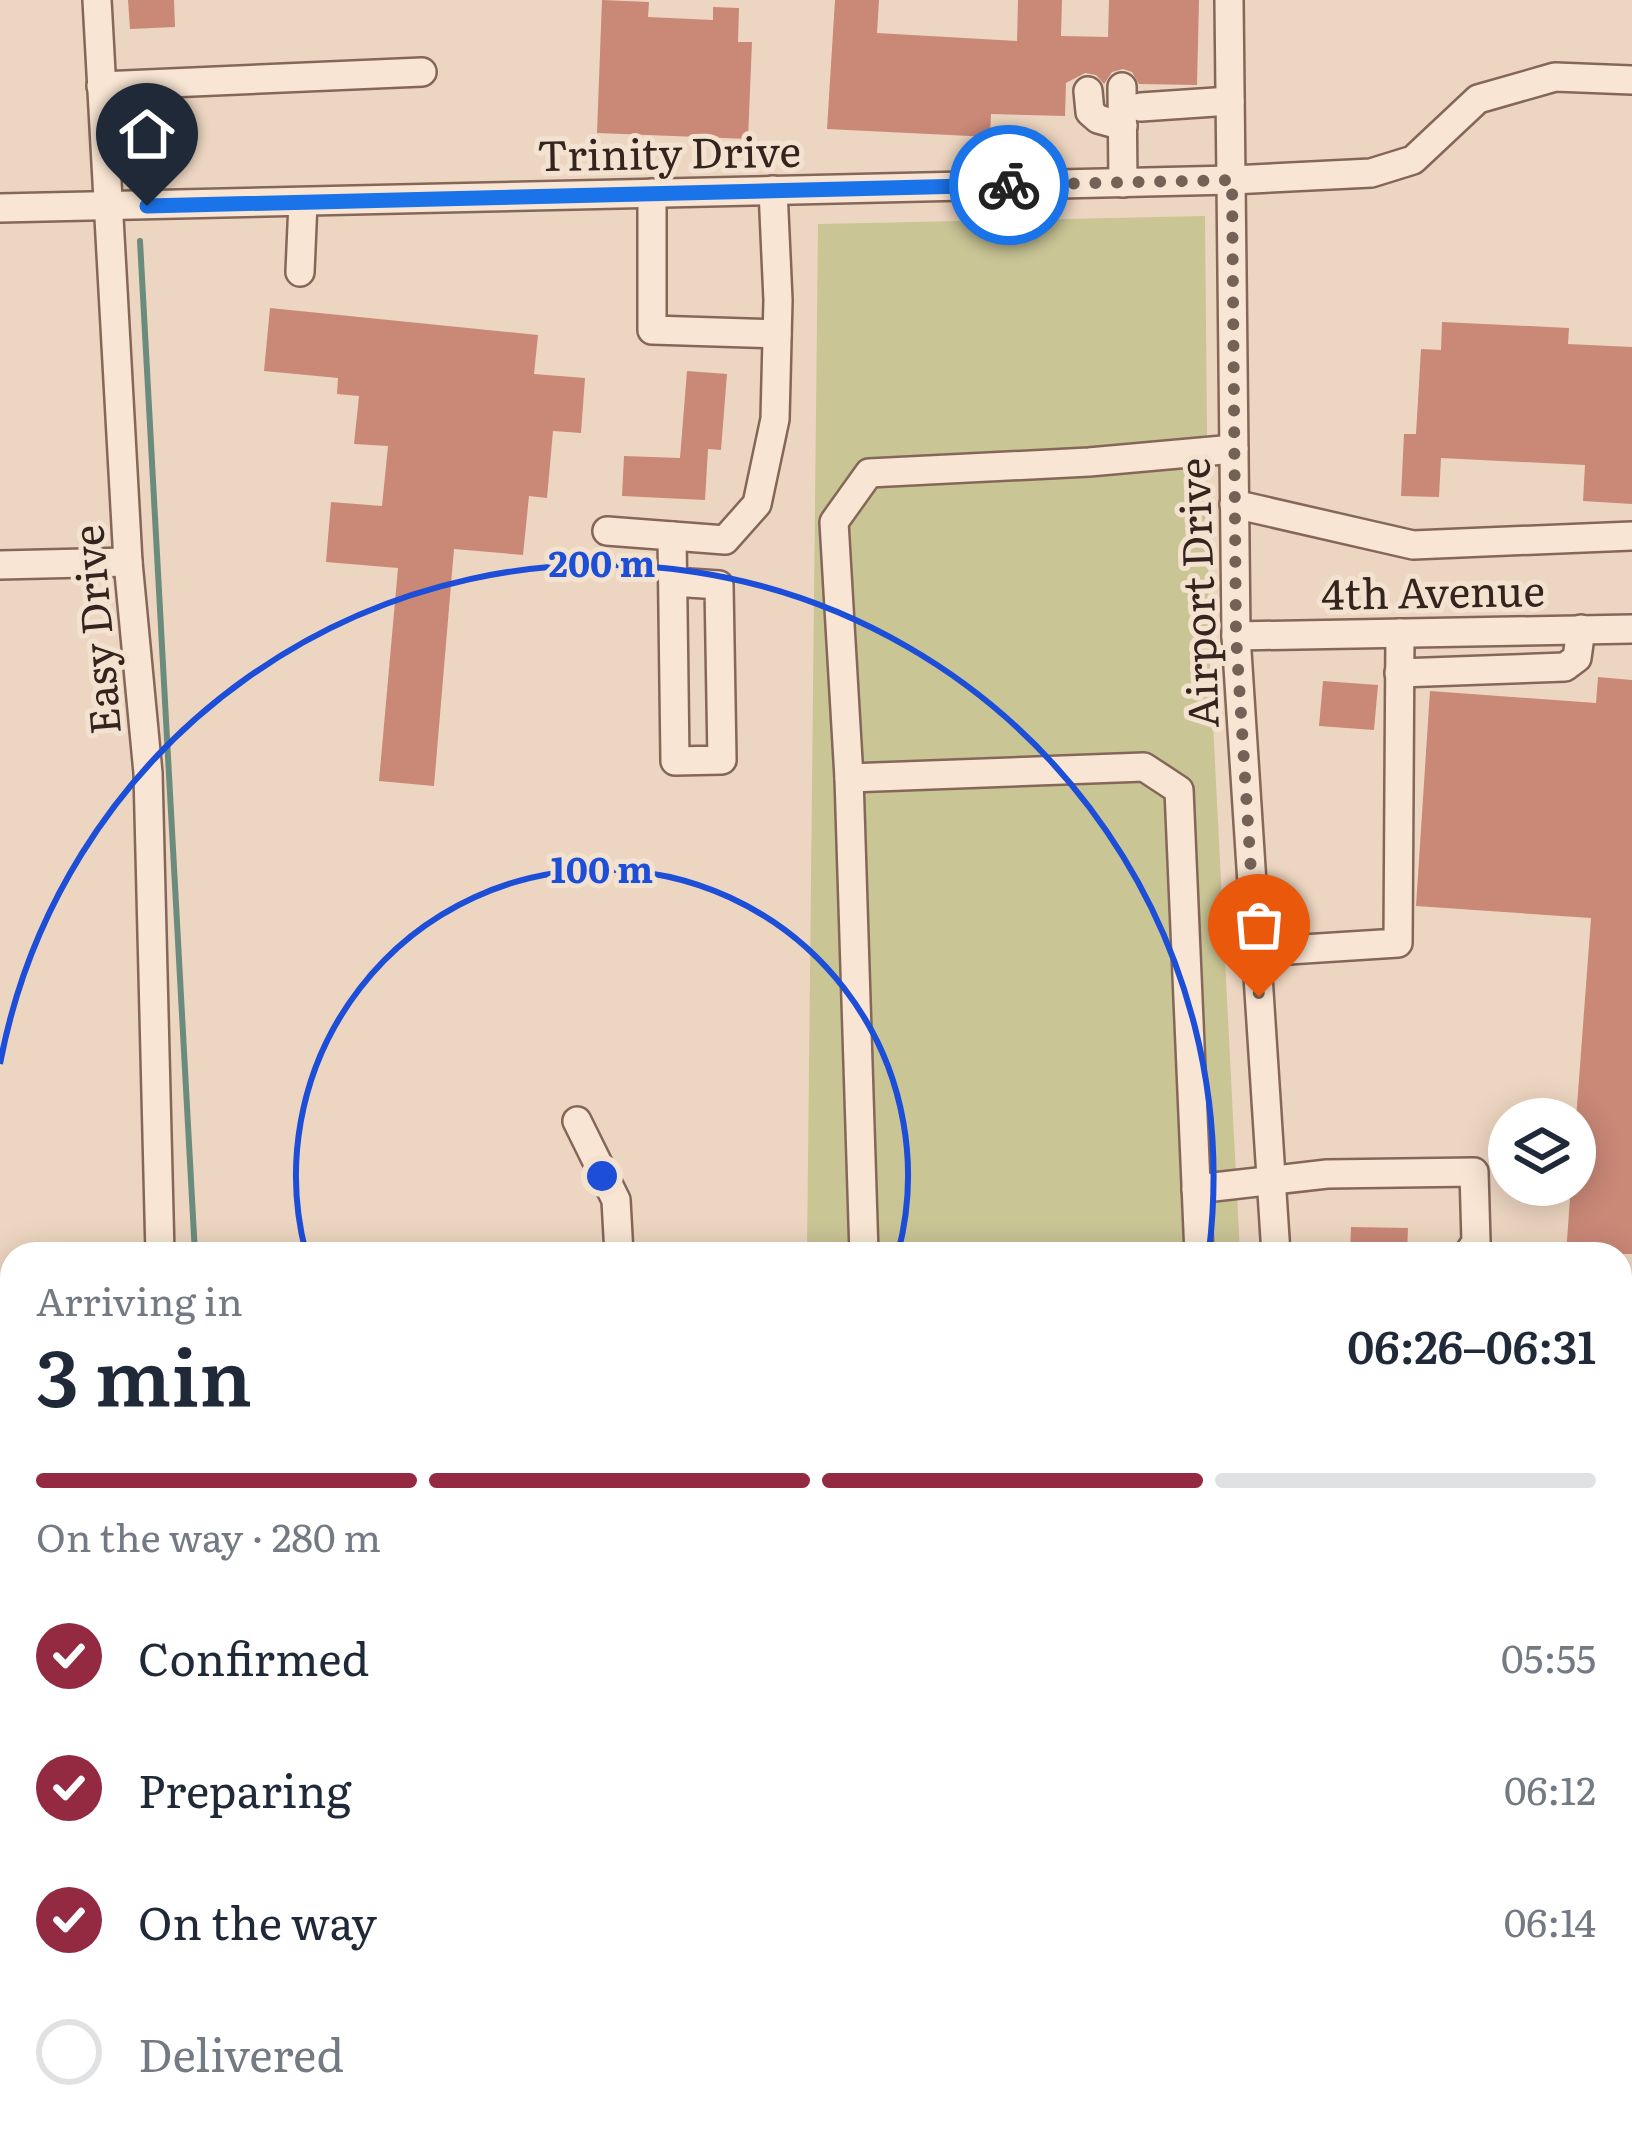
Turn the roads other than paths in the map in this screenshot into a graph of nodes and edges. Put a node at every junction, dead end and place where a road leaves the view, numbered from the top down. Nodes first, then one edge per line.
1 (97, 0) edge
2 (1228, 0) edge
3 (422, 72) dead end
4 (1632, 80) edge
5 (101, 86) junction
6 (1088, 91) dead end
7 (1231, 101) junction
8 (1129, 107) junction
9 (1232, 180) junction
10 (1124, 182) junction
11 (773, 190) junction
12 (652, 193) junction
13 (302, 202) junction
14 (0, 208) edge
15 (108, 208) junction
16 (300, 272) dead end
17 (777, 334) junction
18 (1234, 449) junction
19 (1234, 503) junction
20 (607, 531) dead end
21 (672, 536) junction
22 (1632, 536) edge
23 (128, 562) junction
24 (0, 565) edge
25 (673, 582) junction
26 (1632, 628) edge
27 (1581, 629) junction
28 (1400, 633) junction
29 (1236, 636) junction
30 (1399, 673) junction
31 (849, 778) junction
32 (1256, 952) junction
33 (577, 1121) dead end
34 (1272, 1180) junction
35 (1196, 1189) junction
36 (160, 1242) edge
37 (618, 1242) edge
38 (864, 1242) edge
39 (1198, 1242) edge
40 (1275, 1242) edge
41 (1476, 1242) edge

1 - 5 street, Easy Drive
2 - 7 street, Airport Drive
3 - 5 street
4 - 9 street, Trinity Drive
5 - 15 street, Easy Drive
6 - 8 street
7 - 8 street
7 - 9 street, Airport Drive
8 - 10 street
9 - 10 street, Trinity Drive
9 - 18 street, Airport Drive
10 - 11 street, Trinity Drive
11 - 12 street, Trinity Drive
11 - 17 street
12 - 13 street, Trinity Drive
12 - 17 street
13 - 15 street, Trinity Drive
13 - 16 street
14 - 15 street, Trinity Drive
15 - 23 street, Easy Drive
17 - 21 street
18 - 19 street, Airport Drive
18 - 31 street
19 - 22 street
19 - 29 street, Airport Drive
20 - 21 street
21 - 25 street
23 - 24 street
23 - 36 street, Easy Drive
25 - 25 street
26 - 27 street, 4th Avenue
27 - 28 street, 4th Avenue
27 - 30 street
28 - 29 street, 4th Avenue
28 - 30 street
29 - 32 street, Airport Drive
30 - 32 street
31 - 35 street
31 - 38 street
32 - 34 street, Airport Drive
33 - 37 street
34 - 35 street
34 - 40 street, Airport Drive
34 - 41 street
35 - 39 street

